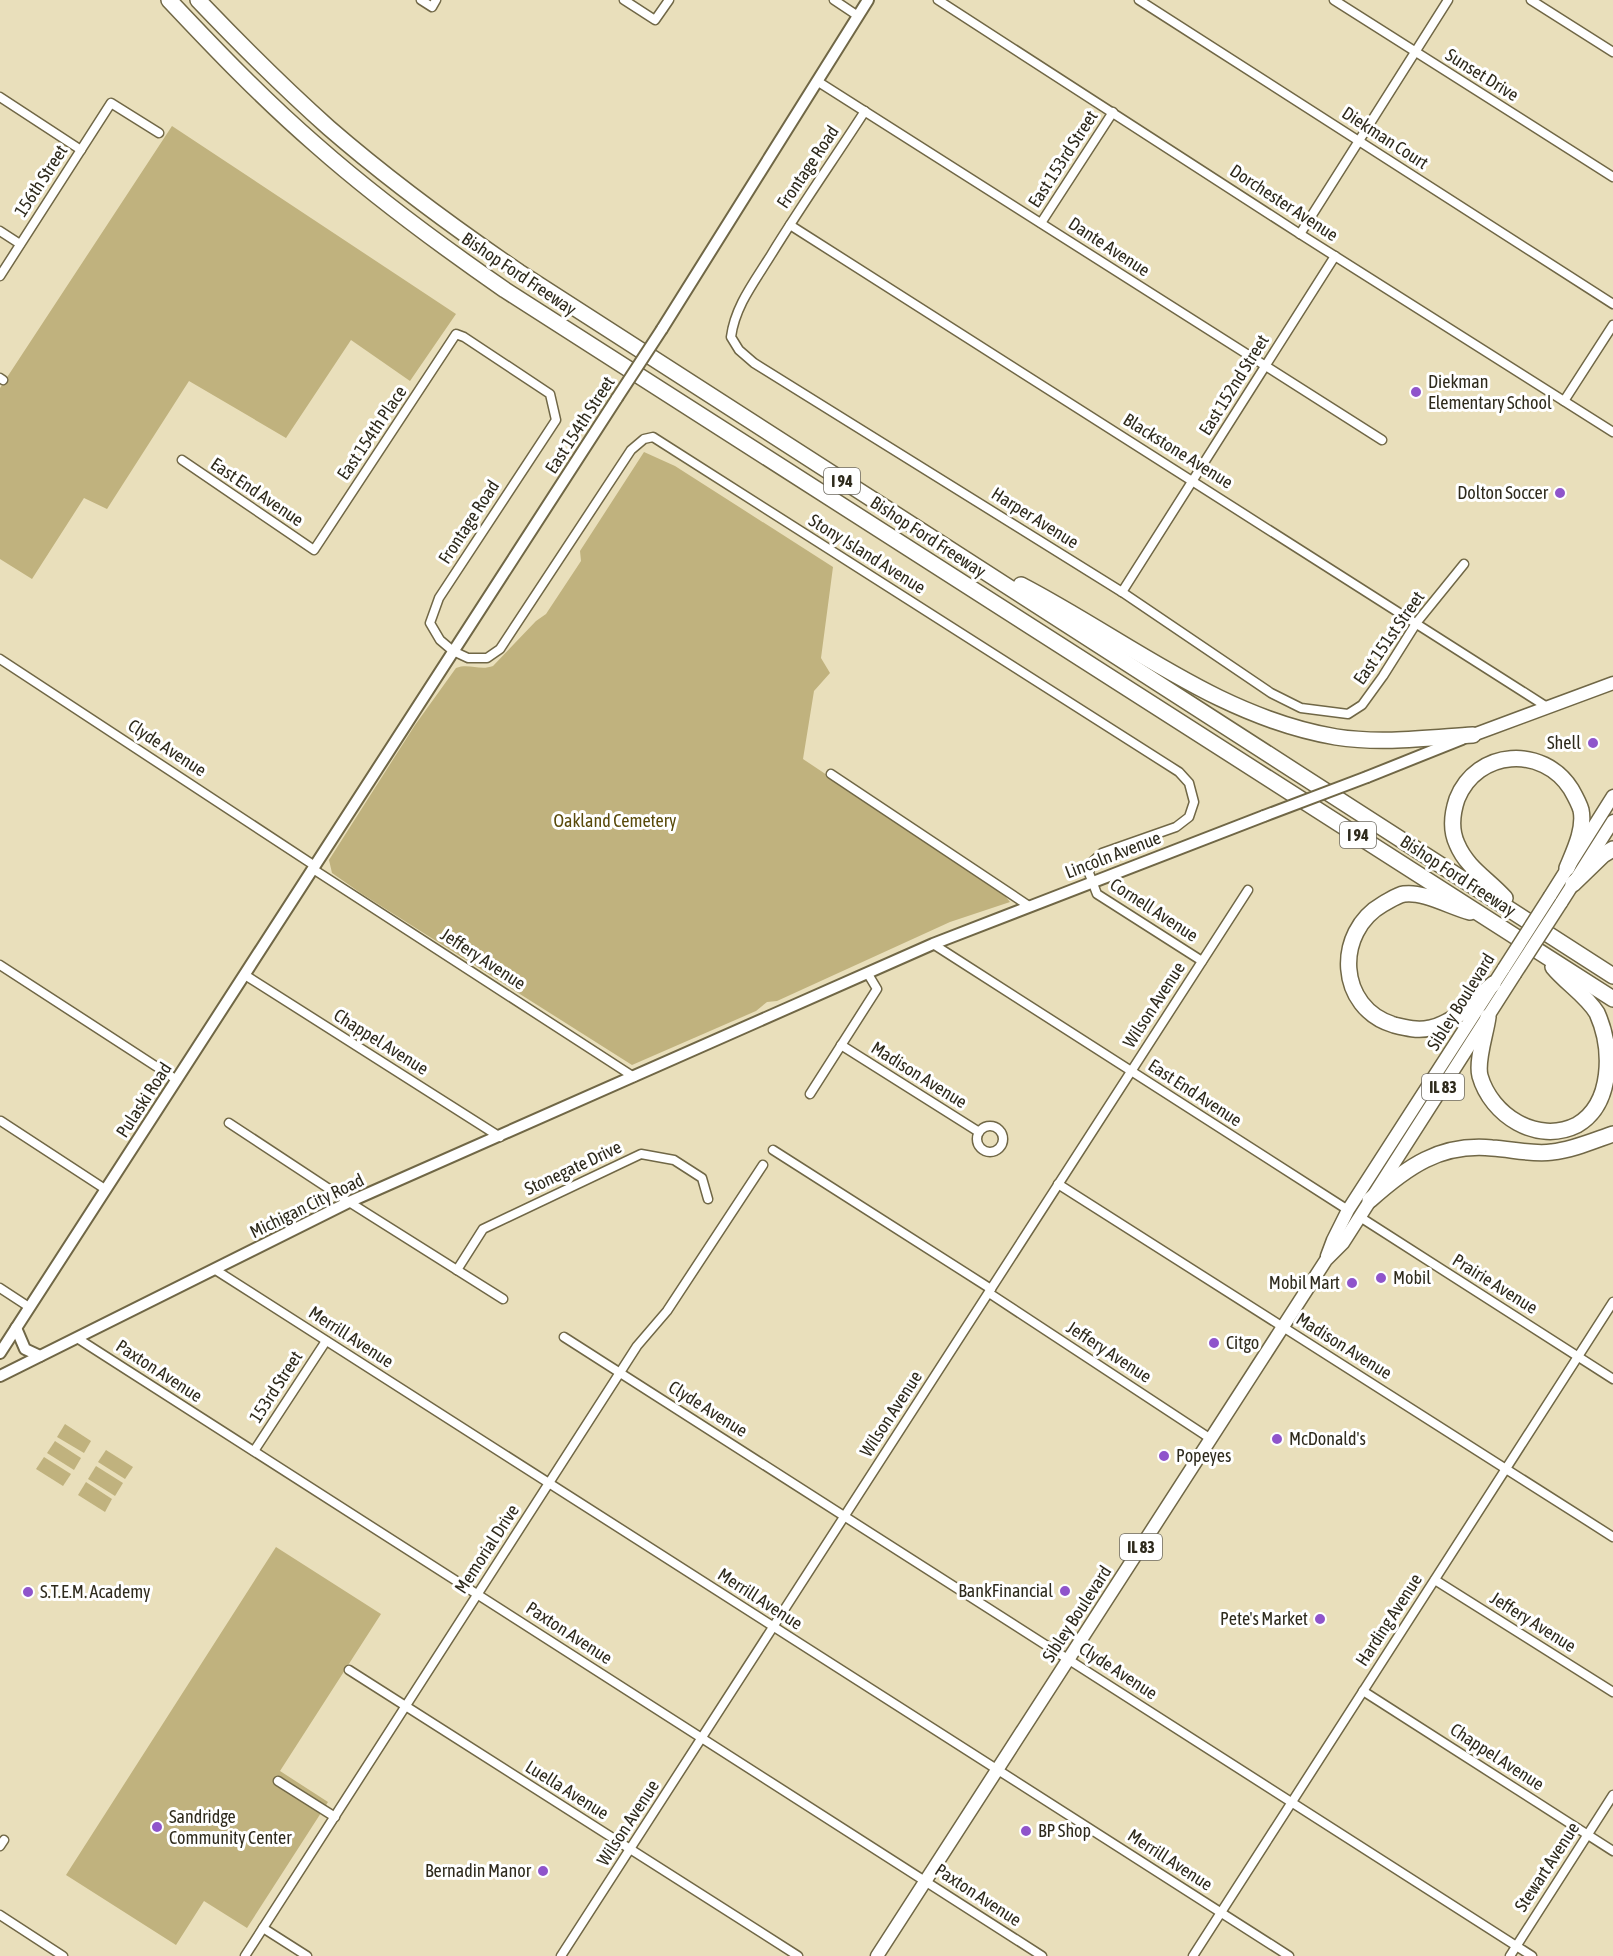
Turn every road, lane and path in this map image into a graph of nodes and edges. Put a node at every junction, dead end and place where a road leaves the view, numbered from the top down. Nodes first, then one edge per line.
1 (169, 0) edge
2 (198, 0) edge
3 (422, 0) edge
4 (624, 0) edge
5 (669, 0) edge
6 (834, 0) edge
7 (868, 0) edge
8 (938, 0) edge
9 (1139, 0) edge
10 (1334, 0) edge
11 (1448, 0) edge
12 (1532, 0) edge
13 (434, 3) edge
14 (858, 16) junction
15 (1415, 52) junction
16 (1613, 52) edge
17 (818, 81) junction
18 (0, 97) edge
19 (865, 111) junction
20 (1113, 112) junction
21 (159, 133) dead end
22 (1360, 142) junction
23 (81, 150) junction
24 (1613, 177) edge
25 (1041, 223) junction
26 (790, 225) junction
27 (0, 231) edge
28 (1300, 234) junction
29 (20, 244) junction
30 (1335, 256) junction
31 (0, 276) edge
32 (1613, 304) edge
33 (1613, 326) edge
34 (456, 334) joint
35 (731, 337) joint
36 (1266, 366) junction
37 (1564, 401) junction
38 (1613, 432) edge
39 (1382, 440) dead end
40 (182, 460) dead end
41 (1194, 480) junction
42 (938, 543) junction
43 (314, 550) joint
44 (1464, 564) dead end
45 (1122, 592) junction
46 (1417, 622) junction
47 (453, 651) junction
48 (0, 659) edge
49 (1613, 683) edge
50 (1547, 707) junction
51 (1330, 712) joint
52 (1473, 735) junction
53 (831, 774) dead end
54 (1613, 795) edge
55 (1613, 821) edge
56 (1613, 849) edge
57 (314, 867) junction
58 (1567, 868) junction
59 (1092, 883) junction
60 (1573, 884) junction
61 (1248, 890) dead end
62 (1029, 906) junction
63 (1482, 915) junction
64 (1521, 916) junction
65 (933, 944) junction
66 (1539, 951) junction
67 (1589, 960) junction
68 (1202, 961) junction
69 (0, 965) edge
70 (1613, 969) edge
71 (1510, 971) junction
72 (868, 974) junction
73 (245, 975) junction
74 (1613, 976) edge
75 (1493, 984) junction
76 (1613, 999) edge
77 (1488, 1017) junction
78 (842, 1045) junction
79 (1131, 1072) junction
80 (634, 1077) junction
81 (177, 1080) junction
82 (810, 1094) dead end
83 (1, 1121) edge
84 (229, 1123) dead end
85 (979, 1132) dead end
86 (1613, 1134) edge
87 (500, 1137) junction
88 (773, 1150) dead end
89 (763, 1165) dead end
90 (1058, 1184) junction
91 (105, 1189) junction
92 (708, 1199) dead end
93 (1370, 1200) junction
94 (349, 1202) junction
95 (1348, 1210) junction
96 (1360, 1217) junction
97 (1326, 1260) junction
98 (214, 1269) junction
99 (458, 1270) junction
100 (0, 1288) edge
101 (990, 1291) junction
102 (503, 1299) dead end
103 (1613, 1302) edge
104 (29, 1307) junction
105 (1283, 1327) junction
106 (16, 1328) junction
107 (564, 1337) dead end
108 (77, 1338) junction
109 (326, 1341) junction
110 (0, 1353) edge
111 (40, 1356) junction
112 (1578, 1356) junction
113 (620, 1373) junction
114 (0, 1376) edge
115 (1613, 1378) edge
116 (1211, 1439) junction
117 (254, 1451) junction
118 (1506, 1468) junction
119 (549, 1483) junction
120 (845, 1516) junction
121 (1613, 1537) edge
122 (1435, 1580) junction
123 (478, 1594) junction
124 (774, 1627) junction
125 (1069, 1659) junction
126 (349, 1670) dead end
127 (1363, 1691) junction
128 (1613, 1692) edge
129 (406, 1706) junction
130 (702, 1738) junction
131 (998, 1770) junction
132 (278, 1782) dead end
133 (1613, 1795) edge
134 (1292, 1803) junction
135 (335, 1817) junction
136 (1588, 1834) junction
137 (630, 1849) junction
138 (1613, 1851) edge
139 (926, 1881) junction
140 (1221, 1913) junction
141 (0, 1915) edge
142 (263, 1928) junction
143 (1516, 1946) junction
144 (63, 1956) edge
145 (245, 1956) edge
146 (307, 1956) edge
147 (561, 1956) edge
148 (798, 1956) edge
149 (877, 1956) edge
150 (1042, 1956) edge
151 (1193, 1956) edge
152 (1289, 1956) edge
153 (1510, 1956) edge
154 (1532, 1956) edge

1 - 63 highway, Bishop Ford Freeway / I 94
2 - 42 highway, Bishop Ford Freeway / I 94
3 - 13 street
4 - 5 street
6 - 14 street
7 - 14 street, East 154th Street
8 - 20 street, Dorchester Avenue
9 - 22 street, Diekman Court
10 - 15 street, Sunset Drive
11 - 15 street
12 - 16 street
14 - 17 street, East 154th Street
15 - 22 street
15 - 24 street, Sunset Drive
17 - 19 street, Dante Avenue
17 - 47 street, East 154th Street, bridge
18 - 23 street
19 - 25 street, Dante Avenue
19 - 26 street, Frontage Road
20 - 25 street, East 153rd Street
20 - 28 street, Dorchester Avenue
21 - 23 street, 156th Street
22 - 28 street
22 - 32 street, Diekman Court
23 - 29 street, 156th Street
25 - 36 street, Dante Avenue
26 - 35 street, Frontage Road
26 - 41 street, Blackstone Avenue
27 - 29 street
28 - 30 street, Dorchester Avenue
29 - 31 street, 156th Street
30 - 36 street, East 152nd Street
30 - 37 street, Dorchester Avenue
33 - 37 street
34 - 43 street, East 154th Place
34 - 47 street, Frontage Road
35 - 45 street, Harper Avenue
36 - 39 street, Dante Avenue
36 - 41 street, East 152nd Street
37 - 38 street, Dorchester Avenue
40 - 43 street, East End Avenue
41 - 45 street, East 152nd Street
41 - 46 street, Blackstone Avenue
42 - 52 highway
42 - 64 highway, Bishop Ford Freeway / I 94
44 - 46 street, East 151st Street
45 - 51 street, Harper Avenue
46 - 50 street, Blackstone Avenue
46 - 51 street, East 151st Street
47 - 57 street, East 154th Street
47 - 59 street, Stony Island Avenue
48 - 57 street, Clyde Avenue
49 - 50 main road, Lincoln Avenue
50 - 52 main road, Lincoln Avenue
52 - 59 street, Lincoln Avenue, bridge
53 - 62 street
54 - 58 main road, Sibley Boulevard
55 - 60 main road, IL 83
56 - 60 highway
57 - 73 street, Pulaski Road
57 - 80 street, Jeffery Avenue
58 - 64 highway
58 - 71 main road, Sibley Boulevard, bridge
59 - 62 street, Lincoln Avenue
59 - 68 street, Cornell Avenue
60 - 71 main road, IL 83, bridge
61 - 68 street, Wilson Avenue
62 - 65 street, Lincoln Avenue
63 - 66 highway, Bishop Ford Freeway / I 94
63 - 75 highway
64 - 67 highway, Bishop Ford Freeway / I 94
65 - 72 street, Lincoln Avenue
65 - 79 street, East End Avenue
66 - 76 highway, Bishop Ford Freeway / I 94
66 - 77 highway
67 - 70 highway
67 - 74 highway, Bishop Ford Freeway / I 94
68 - 79 street, Wilson Avenue
69 - 81 street
71 - 75 main road, Sibley Boulevard
71 - 77 main road, Sibley Boulevard / IL 83
72 - 78 street
72 - 80 street, Lincoln Avenue
73 - 81 street, Pulaski Road
73 - 87 street, Chappel Avenue
75 - 95 main road, Sibley Boulevard
77 - 93 main road, Sibley Boulevard / IL 83
78 - 82 street
78 - 85 street, Madison Avenue
79 - 90 street, Wilson Avenue
79 - 95 street, East End Avenue
80 - 87 street, Michigan City Road
81 - 91 street, Pulaski Road
83 - 91 street
84 - 94 street
86 - 93 highway
87 - 94 street, Michigan City Road
88 - 101 street, Jeffery Avenue
89 - 113 street, Memorial Drive
90 - 101 street, Wilson Avenue
90 - 105 street, Madison Avenue
91 - 104 street, Pulaski Road
92 - 99 street, Stonegate Drive
93 - 96 main road, Sibley Boulevard / IL 83
94 - 98 street, Michigan City Road
94 - 99 street
95 - 97 main road, Sibley Boulevard
96 - 97 main road, Sibley Boulevard / IL 83
96 - 112 street, Prairie Avenue
97 - 105 main road, Sibley Boulevard / IL 83
98 - 108 street, Michigan City Road
98 - 109 street, Merrill Avenue
99 - 102 street
100 - 104 street
101 - 116 street, Jeffery Avenue
101 - 120 street, Wilson Avenue
103 - 112 street, Harding Avenue
104 - 106 street, Pulaski Road
105 - 116 main road, Sibley Boulevard / IL 83
105 - 118 street, Madison Avenue
106 - 110 street, Pulaski Road
106 - 111 street
107 - 113 street, Clyde Avenue
108 - 111 street, Michigan City Road
108 - 117 street, Paxton Avenue
109 - 117 street, 153rd Street
109 - 119 street, Merrill Avenue
111 - 114 street, Michigan City Road
112 - 115 street, Prairie Avenue
112 - 118 street, Harding Avenue
113 - 119 street, Memorial Drive
113 - 120 street, Clyde Avenue
116 - 125 main road, Sibley Boulevard / IL 83
117 - 123 street, Paxton Avenue
118 - 121 street, Madison Avenue
118 - 122 street, Harding Avenue
119 - 123 street, Memorial Drive
119 - 124 street, Merrill Avenue
120 - 124 street, Wilson Avenue
120 - 125 street, Clyde Avenue
122 - 127 street, Harding Avenue
122 - 128 street, Jeffery Avenue
123 - 129 street, Memorial Drive
123 - 130 street, Paxton Avenue
124 - 130 street, Wilson Avenue
124 - 131 street, Merrill Avenue
125 - 131 main road, Sibley Boulevard / IL 83
125 - 134 street, Clyde Avenue
126 - 129 street, Luella Avenue
127 - 134 street, Harding Avenue
127 - 136 street, Chappel Avenue
129 - 135 street, Memorial Drive
129 - 137 street, Luella Avenue
130 - 137 street, Wilson Avenue
130 - 139 street, Paxton Avenue
131 - 139 main road, Sibley Boulevard / IL 83
131 - 140 street, Merrill Avenue
132 - 135 street
133 - 136 street, Stewart Avenue
134 - 140 street, Harding Avenue
134 - 143 street, Clyde Avenue
135 - 142 street, Memorial Drive
136 - 138 street, Chappel Avenue
136 - 143 street, Stewart Avenue
137 - 147 street, Wilson Avenue
137 - 148 street, Luella Avenue
139 - 149 main road, Sibley Boulevard / IL 83
139 - 150 street, Paxton Avenue
140 - 151 street, Harding Avenue
140 - 152 street, Merrill Avenue
141 - 144 street
142 - 145 street, Memorial Drive
142 - 146 street
143 - 153 street, Stewart Avenue
143 - 154 street, Clyde Avenue

